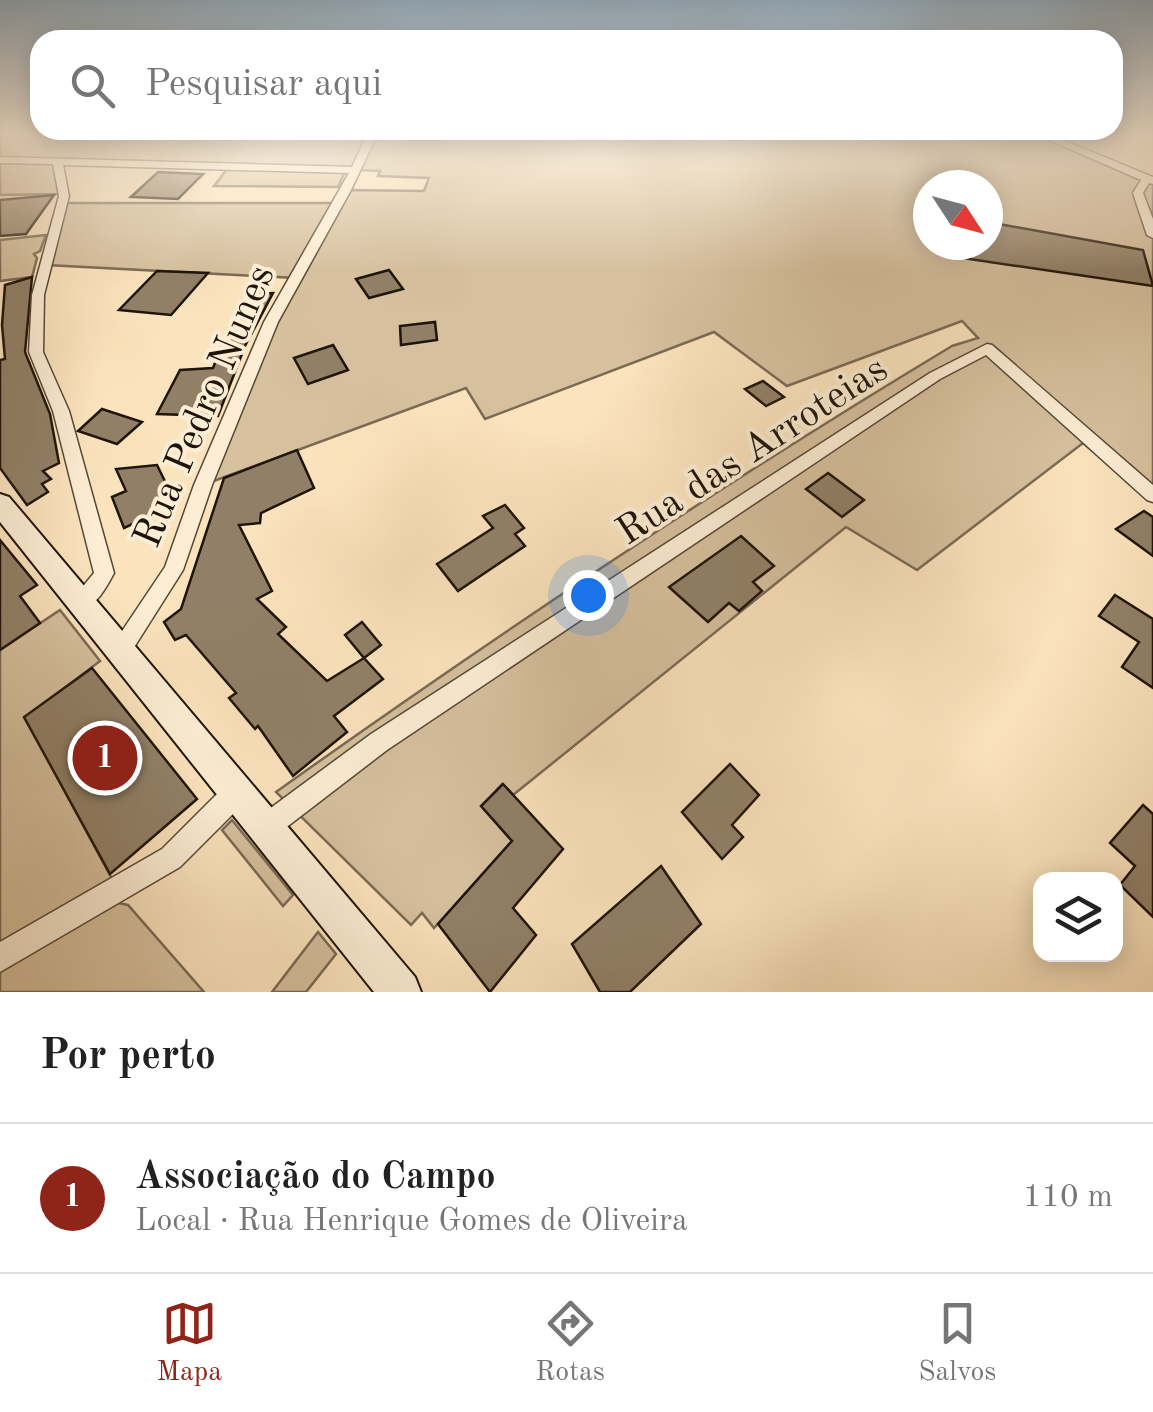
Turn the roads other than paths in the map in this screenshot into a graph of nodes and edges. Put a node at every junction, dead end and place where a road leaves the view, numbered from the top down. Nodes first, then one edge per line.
1 (61, 179) edge
2 (351, 179) edge
3 (1150, 180) edge
4 (1153, 235) edge
5 (1153, 494) edge
6 (0, 504) edge
7 (80, 602) junction
8 (121, 650) junction
9 (237, 792) junction
10 (266, 827) junction
11 (0, 958) edge
12 (400, 992) edge

1 - 7 street
2 - 8 street, Rua Pedro Nunes
3 - 4 street
5 - 10 street, Rua das Arroteias
6 - 7 street
7 - 8 street
8 - 9 street
9 - 10 street
9 - 11 street
10 - 12 street

